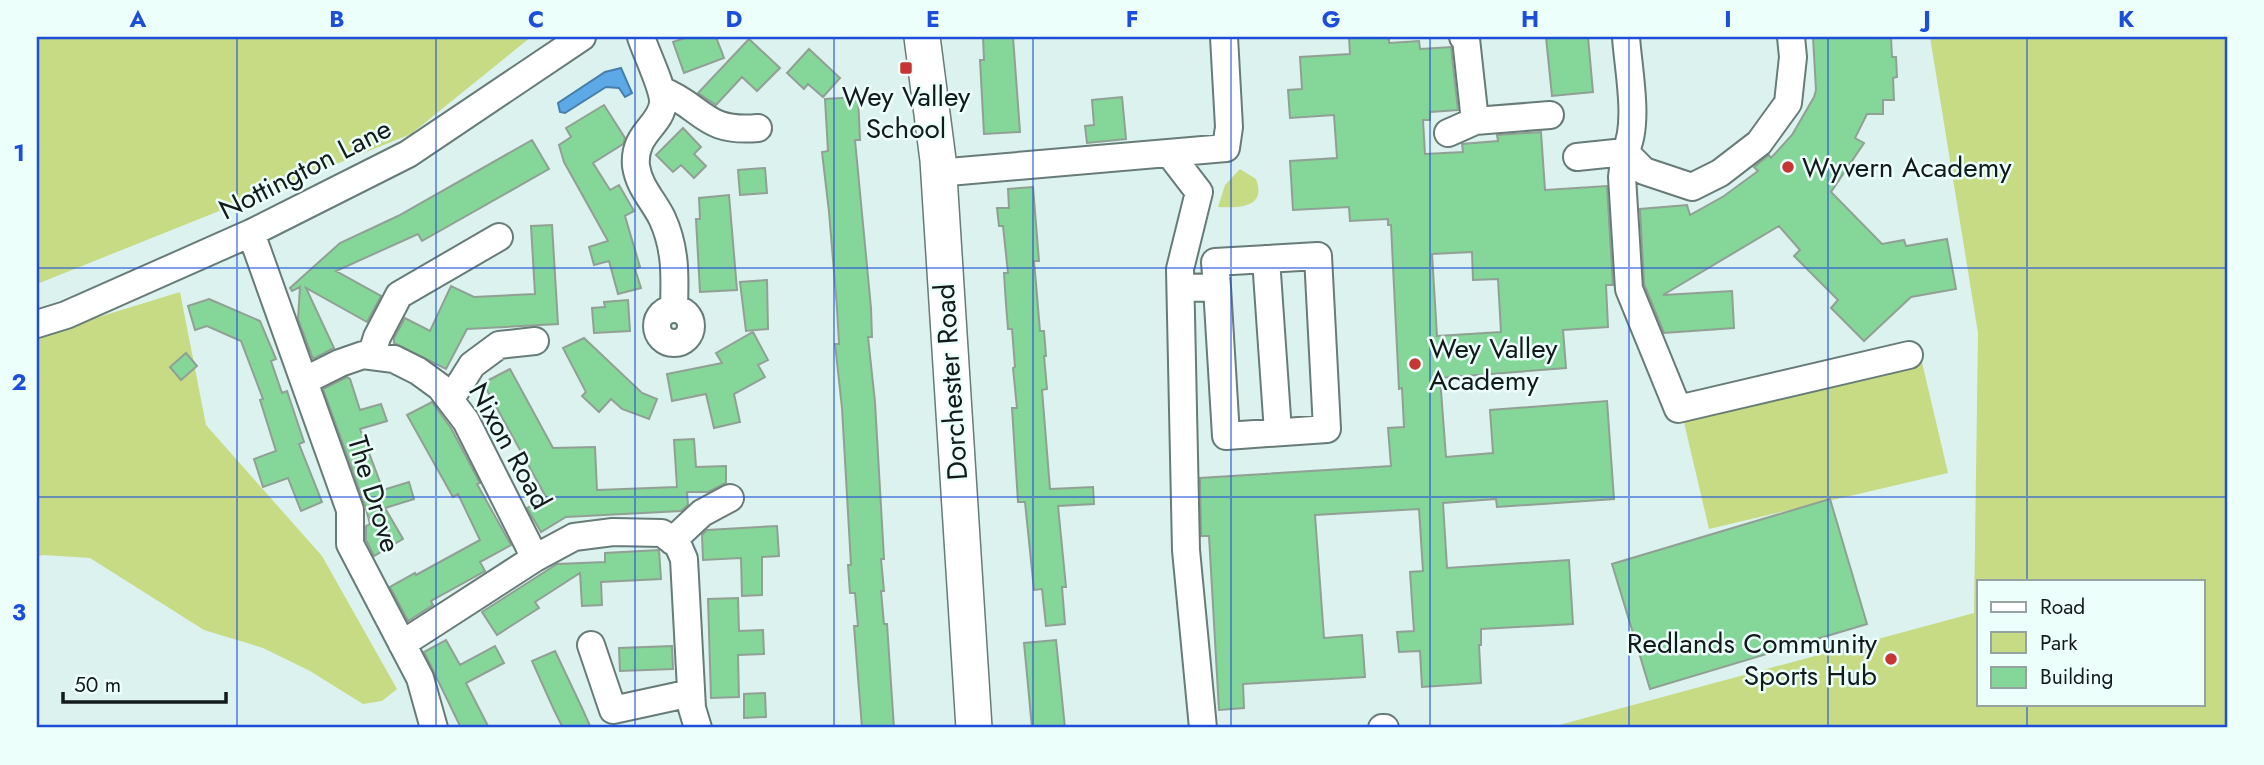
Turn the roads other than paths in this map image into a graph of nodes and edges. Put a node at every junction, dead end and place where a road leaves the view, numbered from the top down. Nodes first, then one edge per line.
1 (582, 37) edge
2 (641, 37) edge
3 (922, 37) edge
4 (1224, 37) edge
5 (1463, 37) edge
6 (1626, 37) edge
7 (1791, 37) edge
8 (661, 90) junction
9 (1550, 115) dead end
10 (1475, 121) junction
11 (758, 128) dead end
12 (1448, 133) dead end
13 (1625, 152) junction
14 (1169, 153) junction
15 (1577, 157) dead end
16 (937, 173) junction
17 (251, 233) junction
18 (499, 237) dead end
19 (1266, 258) junction
20 (1217, 287) junction
21 (1181, 288) junction
22 (674, 308) dead end
23 (37, 324) edge
24 (535, 341) dead end
25 (1909, 355) dead end
26 (371, 356) junction
27 (304, 381) junction
28 (450, 400) junction
29 (1278, 432) junction
30 (730, 498) dead end
31 (672, 541) junction
32 (535, 558) junction
33 (402, 644) junction
34 (591, 645) dead end
35 (691, 693) junction
36 (434, 728) edge
37 (698, 728) edge
38 (974, 728) edge
39 (1203, 728) edge

1 - 17 street, Nottington Lane
2 - 8 street
3 - 16 main road, Dorchester Road
4 - 14 street
5 - 10 street
6 - 13 street
7 - 13 street
8 - 11 street
8 - 22 street
9 - 10 street
10 - 12 street
13 - 15 street
13 - 25 street
14 - 16 street
14 - 21 street
16 - 38 main road, Dorchester Road
17 - 23 street, Nottington Lane
17 - 27 street, The Drove
18 - 26 street
19 - 20 street
19 - 29 street
19 - 29 street
20 - 21 street
20 - 29 street
21 - 39 street
24 - 28 street
26 - 27 street, Nixon Road
26 - 28 street, Nixon Road
27 - 33 street, The Drove
28 - 32 street, Nixon Road
30 - 31 street
31 - 32 street
31 - 35 street
32 - 33 street
33 - 36 street, The Drove
34 - 35 street
35 - 37 street

